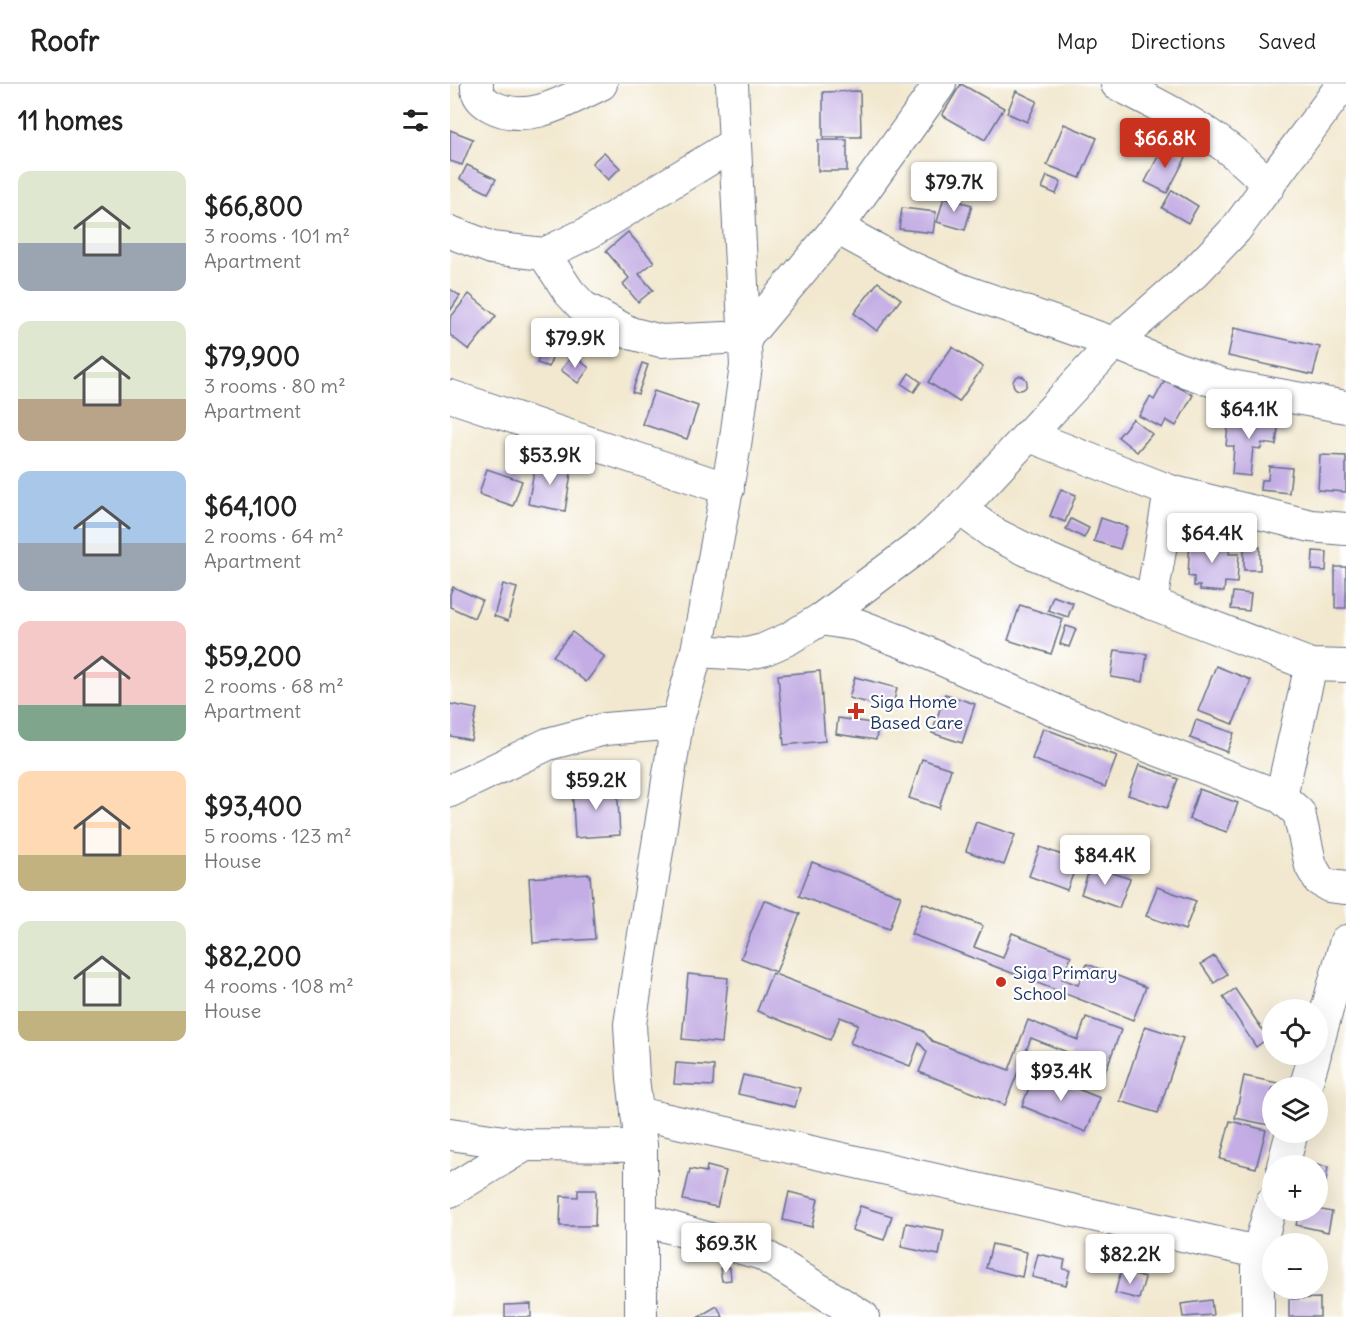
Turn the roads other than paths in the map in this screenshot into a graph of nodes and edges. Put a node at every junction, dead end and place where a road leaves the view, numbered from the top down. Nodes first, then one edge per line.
1 (477, 84) edge
2 (602, 84) edge
3 (732, 84) edge
4 (940, 84) edge
5 (1117, 84) edge
6 (1343, 84) edge
7 (734, 144) junction
8 (1269, 186) junction
9 (837, 228) junction
10 (450, 232) edge
11 (544, 254) junction
12 (746, 337) junction
13 (1114, 343) junction
14 (450, 396) edge
15 (1346, 407) edge
16 (1030, 436) junction
17 (728, 489) junction
18 (1170, 491) junction
19 (960, 509) junction
20 (1346, 529) edge
21 (1151, 603) junction
22 (821, 619) junction
23 (697, 651) junction
24 (1311, 665) junction
25 (1346, 666) edge
26 (677, 723) junction
27 (450, 791) edge
28 (1281, 797) junction
29 (1346, 888) edge
30 (1346, 940) edge
31 (1328, 1006) edge
32 (637, 1113) junction
33 (450, 1134) edge
34 (525, 1145) junction
35 (641, 1146) junction
36 (450, 1191) edge
37 (641, 1219) junction
38 (1267, 1221) edge
39 (1258, 1252) junction
40 (641, 1317) edge
41 (863, 1317) edge
42 (1258, 1317) edge

1 - 2 street
3 - 7 street
4 - 9 street
5 - 8 street
6 - 8 street
7 - 11 street
7 - 12 street
8 - 13 street
9 - 12 street
9 - 13 street
10 - 11 street
11 - 12 street
12 - 17 street
13 - 15 street
13 - 16 street
14 - 17 street
16 - 18 street
16 - 19 street
17 - 23 street
18 - 20 street
18 - 21 street
19 - 21 street
19 - 22 street
21 - 24 street
22 - 23 street
22 - 28 street
23 - 26 street
24 - 25 street
24 - 28 street
26 - 27 street
26 - 32 street
28 - 29 street
30 - 31 street
32 - 35 street
32 - 39 street
33 - 34 street
34 - 35 street
34 - 36 street
35 - 37 street
37 - 40 street
37 - 41 street
38 - 39 street
39 - 42 street

